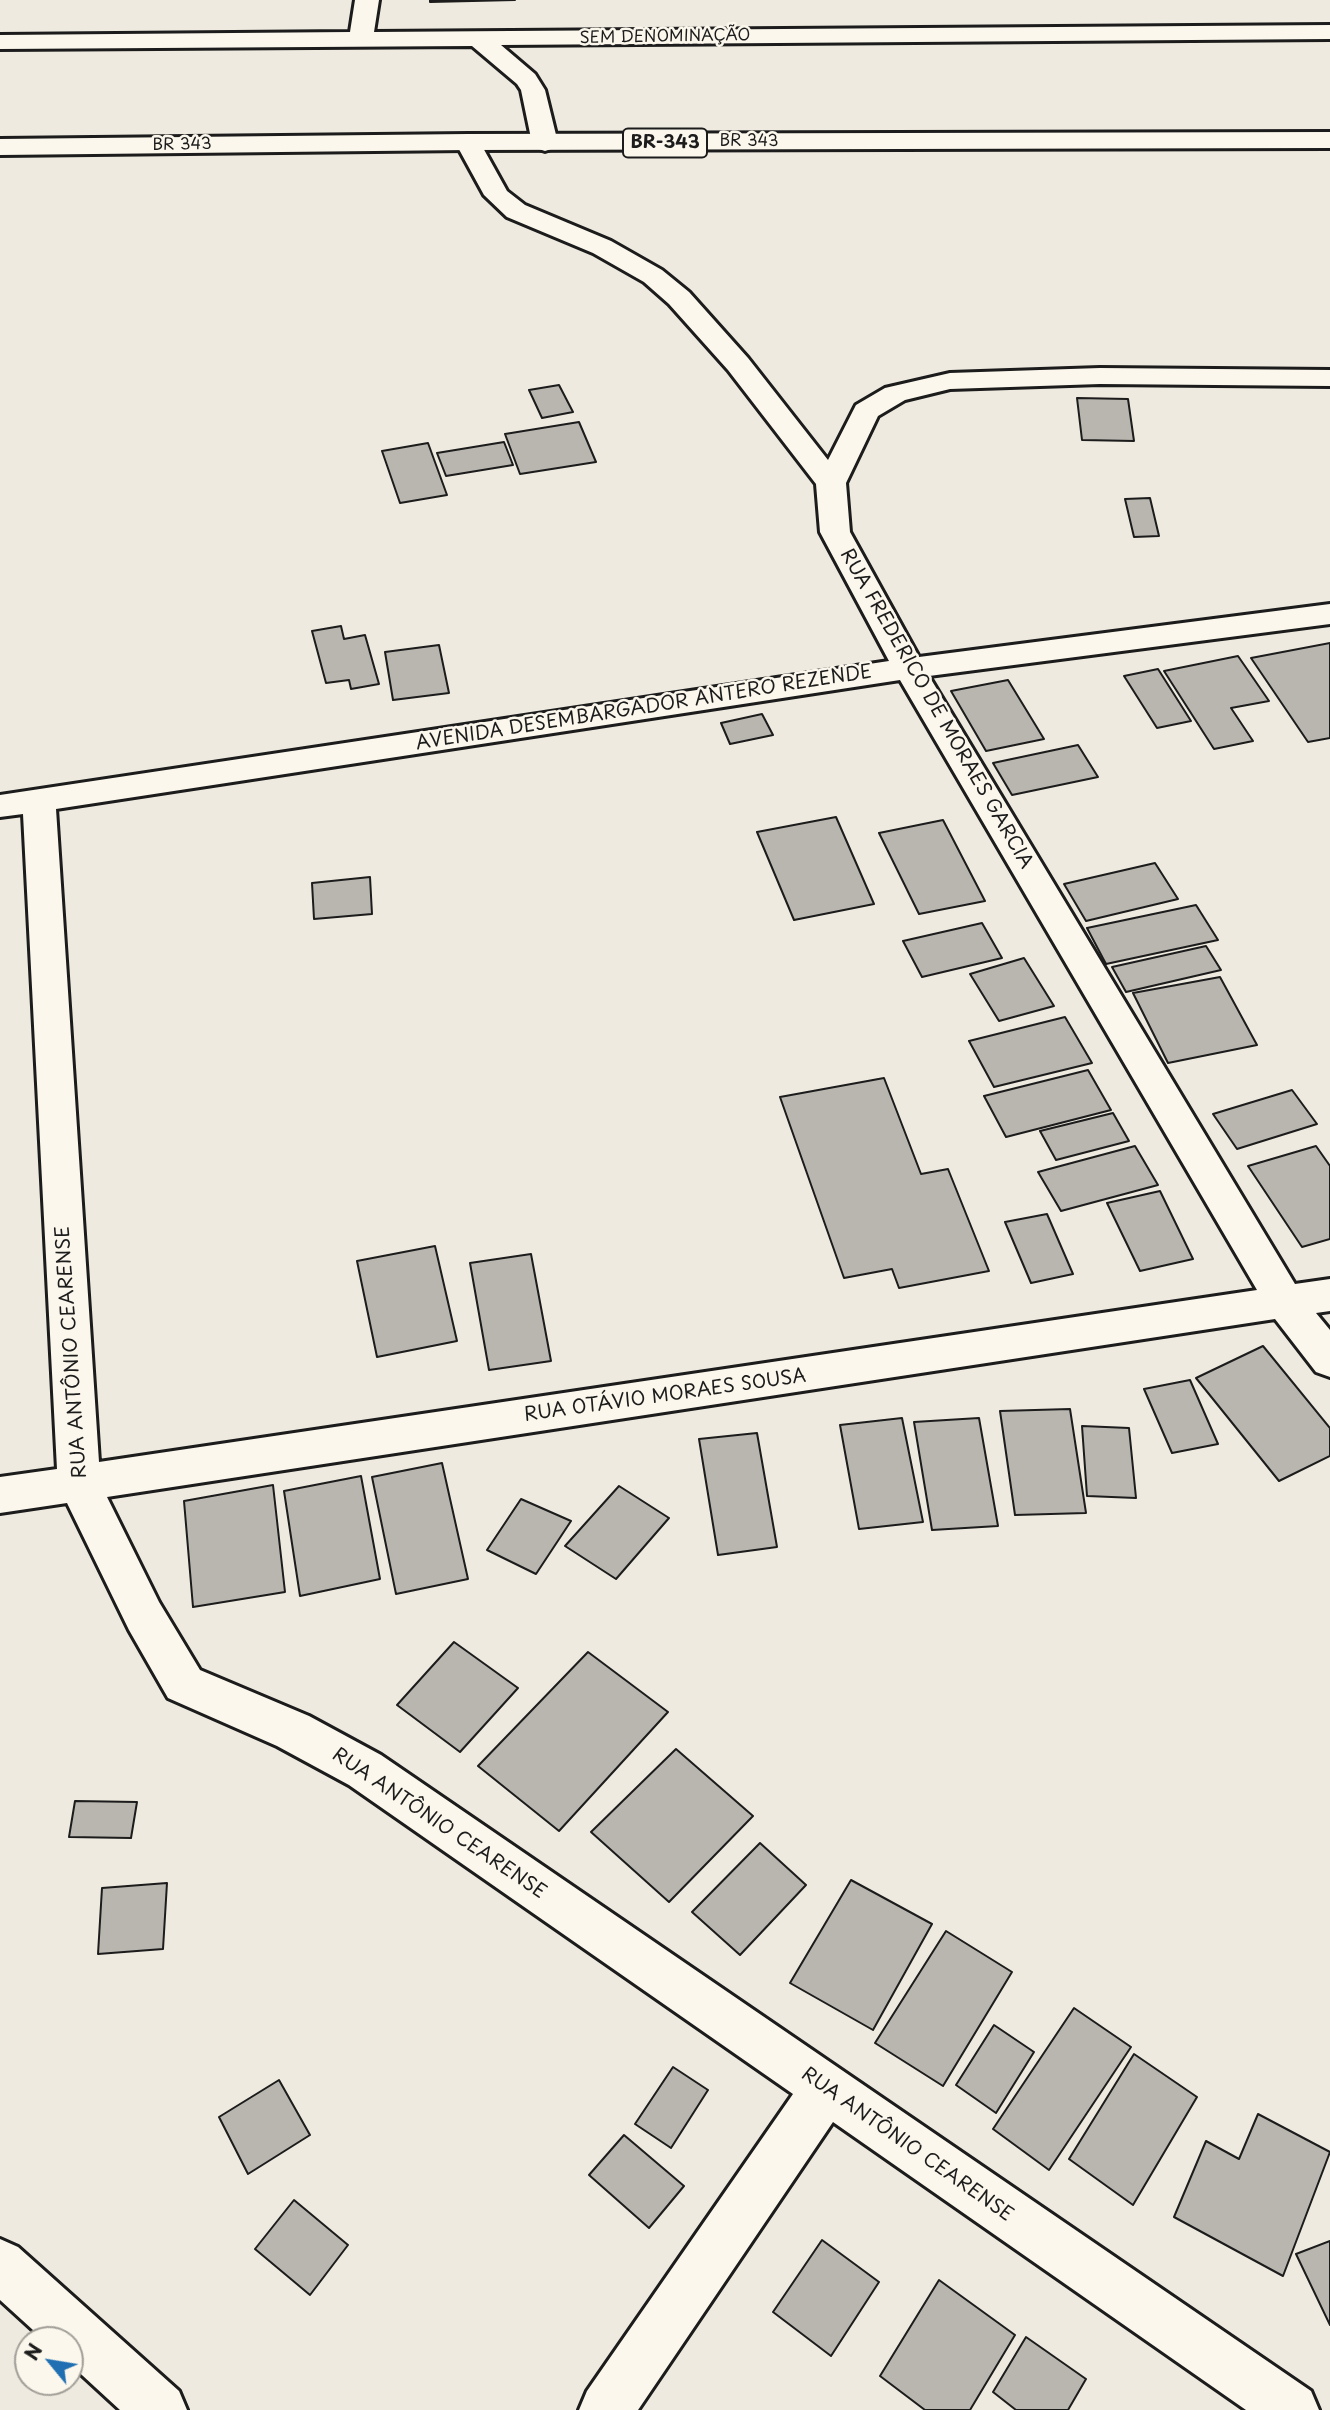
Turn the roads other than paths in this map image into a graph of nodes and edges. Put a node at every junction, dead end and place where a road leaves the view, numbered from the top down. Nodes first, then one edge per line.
1 (367, 0) edge
2 (1330, 32) edge
3 (479, 39) junction
4 (360, 40) junction
5 (0, 42) edge
6 (1330, 140) edge
7 (468, 142) junction
8 (545, 143) junction
9 (0, 147) edge
10 (1330, 378) edge
11 (831, 483) junction
12 (1330, 614) edge
13 (909, 668) junction
14 (39, 801) junction
15 (0, 806) edge
16 (1330, 1295) edge
17 (1285, 1303) junction
18 (1330, 1360) edge
19 (79, 1483) junction
20 (0, 1495) edge
21 (826, 2088) junction
22 (0, 2265) edge
23 (160, 2410) edge
24 (606, 2410) edge
25 (1293, 2410) edge

1 - 4 street
2 - 3 street, SEM DENOMINAÇÃO
3 - 4 street, SEM DENOMINAÇÃO
3 - 8 street
4 - 5 street, SEM DENOMINAÇÃO
6 - 8 street, BR 343 / BR-343
7 - 8 street, BR 343 / BR-343
7 - 9 street, BR 343 / BR-343
7 - 11 street
10 - 11 street
11 - 13 street, RUA FREDERICO DE MORAES GARCIA
12 - 13 street, AVENIDA DESEMBARGADOR ANTERO REZENDE
13 - 14 street, AVENIDA DESEMBARGADOR ANTERO REZENDE
13 - 17 street, RUA FREDERICO DE MORAES GARCIA
14 - 15 street, AVENIDA DESEMBARGADOR ANTERO REZENDE
14 - 19 street, RUA ANTÔNIO CEARENSE
16 - 17 street, RUA OTÁVIO MORAES SOUSA
17 - 18 street, RUA FREDERICO DE MORAES GARCIA
17 - 19 street, RUA OTÁVIO MORAES SOUSA
19 - 20 street, RUA OTÁVIO MORAES SOUSA
19 - 21 street, RUA ANTÔNIO CEARENSE
21 - 24 street
21 - 25 street, RUA ANTÔNIO CEARENSE
22 - 23 street

